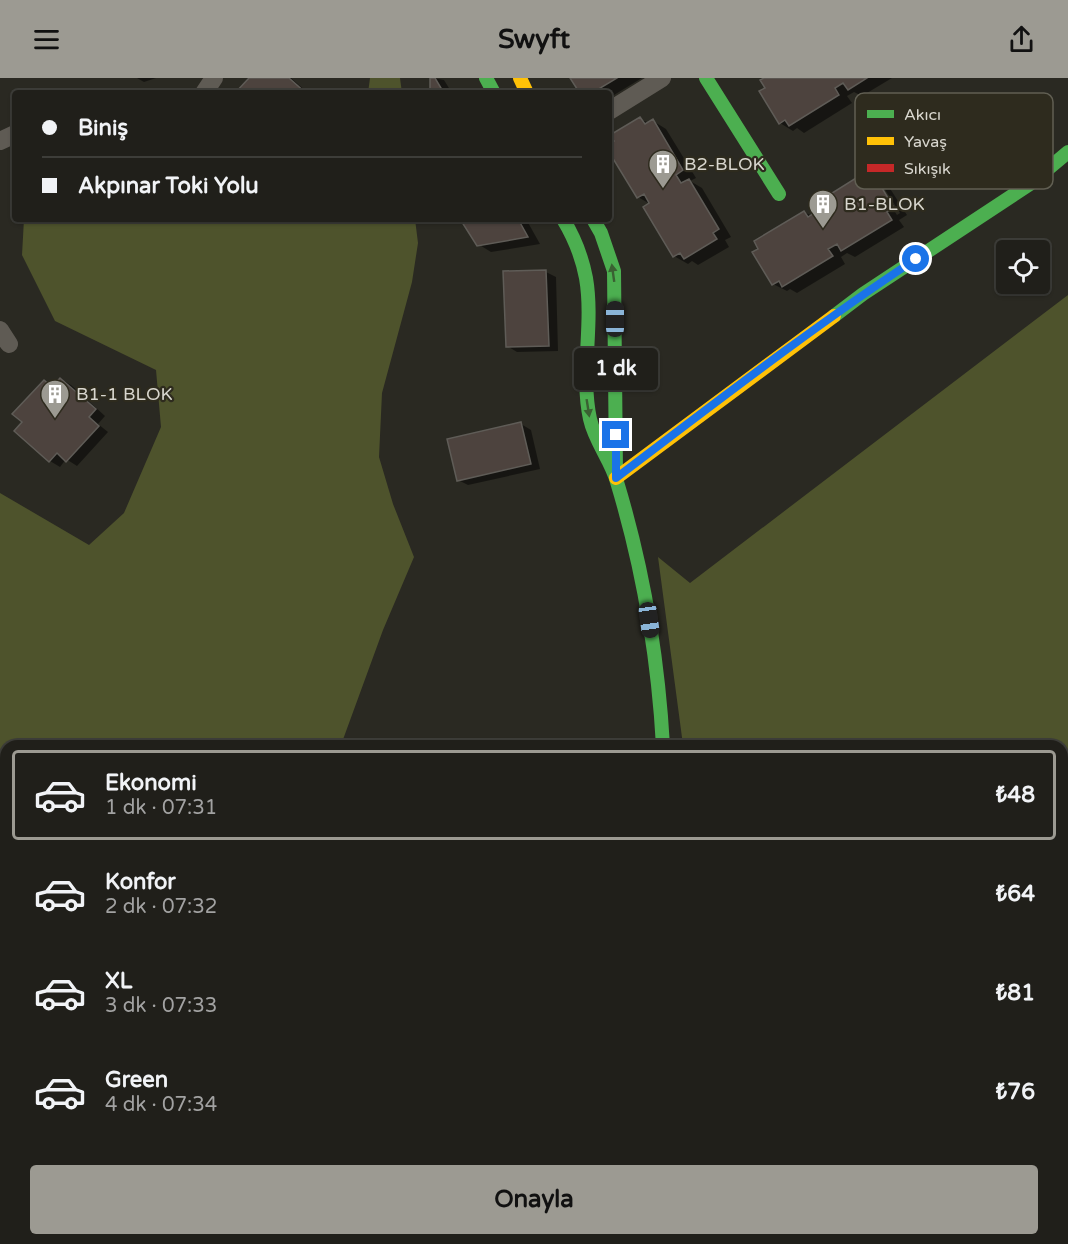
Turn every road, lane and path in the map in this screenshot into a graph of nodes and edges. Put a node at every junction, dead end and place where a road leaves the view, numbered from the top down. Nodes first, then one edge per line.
1 (662, 78) edge
2 (706, 78) edge
3 (612, 109) edge
4 (1068, 152) edge
5 (1053, 165) edge
6 (1022, 189) edge
7 (779, 194) dead end
8 (595, 222) edge
9 (566, 223) edge
10 (616, 478) junction
11 (663, 740) edge

1 - 3 street
2 - 7 street
4 - 5 street
6 - 10 street
10 -> 8 street
9 -> 10 street
10 - 11 street

